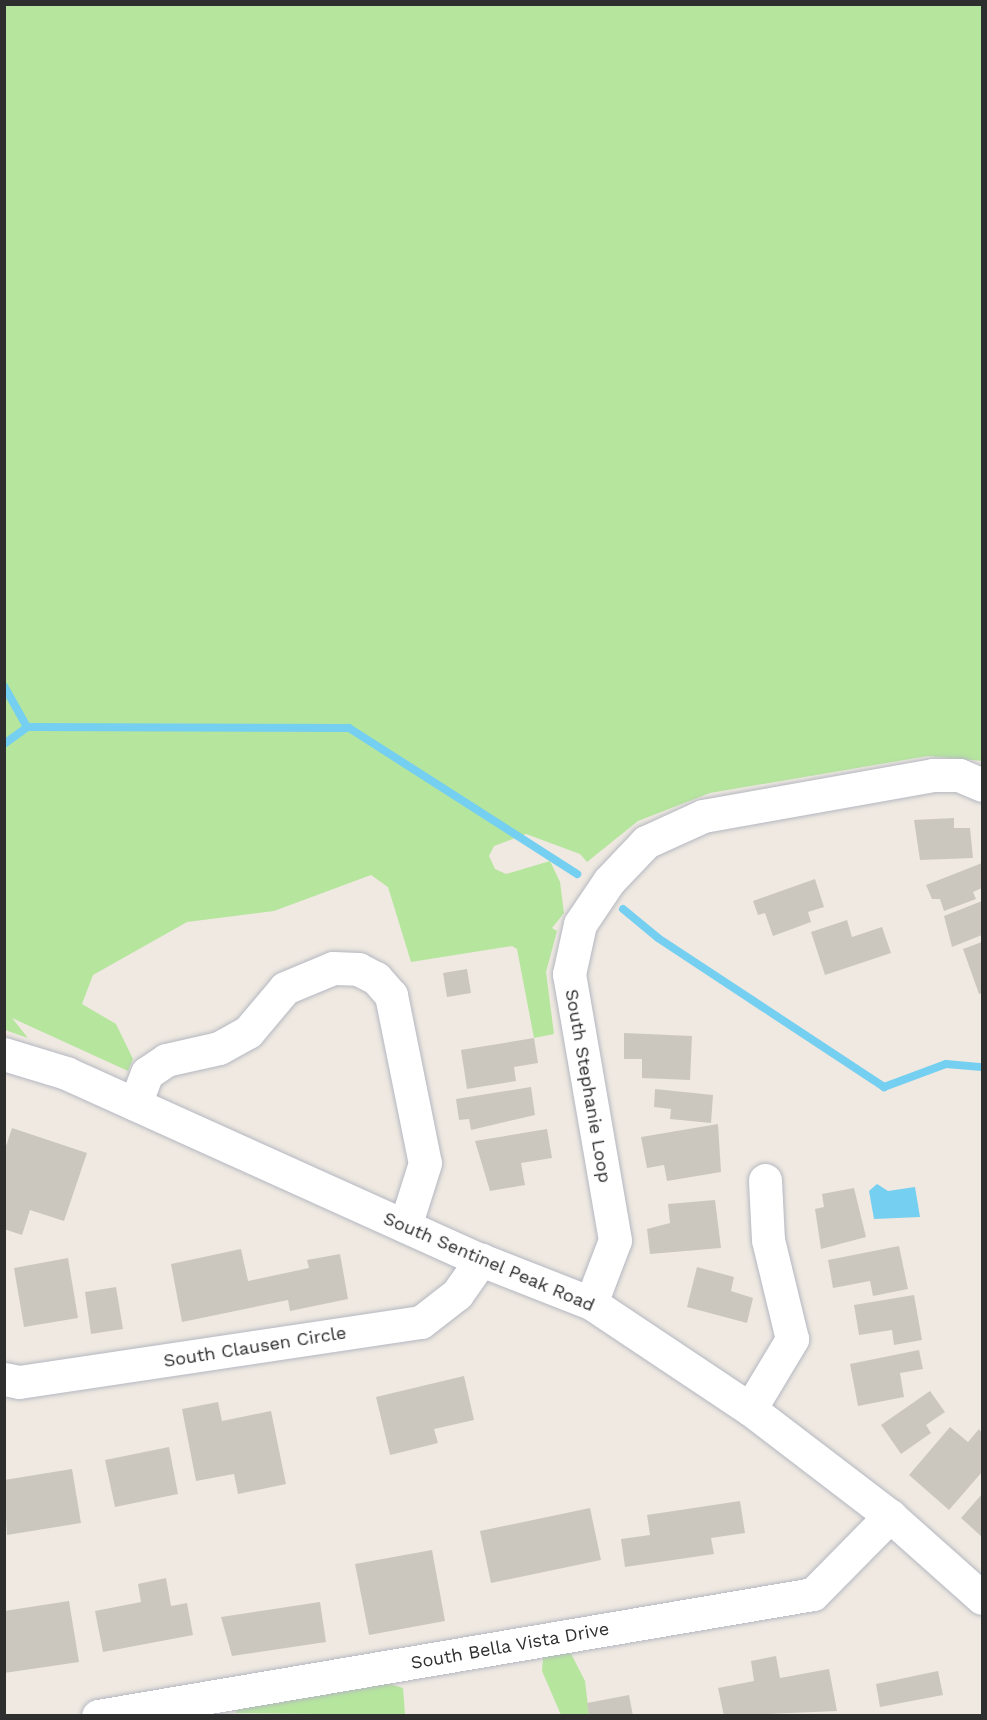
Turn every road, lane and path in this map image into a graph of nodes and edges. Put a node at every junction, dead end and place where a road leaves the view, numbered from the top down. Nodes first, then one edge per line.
1 (982, 785) edge
2 (4, 1054) edge
3 (135, 1104) junction
4 (765, 1180) dead end
5 (405, 1226) junction
6 (481, 1260) junction
7 (591, 1303) junction
8 (4, 1378) edge
9 (750, 1409) junction
10 (890, 1516) junction
11 (982, 1598) edge
12 (98, 1716) edge

1 - 7 street, South Stephanie Loop
2 - 3 street, South Sentinel Peak Road
3 - 5 street, South Sentinel Peak Road
3 - 5 street
4 - 9 street
5 - 6 street, South Sentinel Peak Road
6 - 7 street, South Sentinel Peak Road
6 - 8 street, South Clausen Circle
7 - 9 street, South Sentinel Peak Road
9 - 10 street, South Sentinel Peak Road
10 - 11 street, South Sentinel Peak Road
10 - 12 street, South Bella Vista Drive

